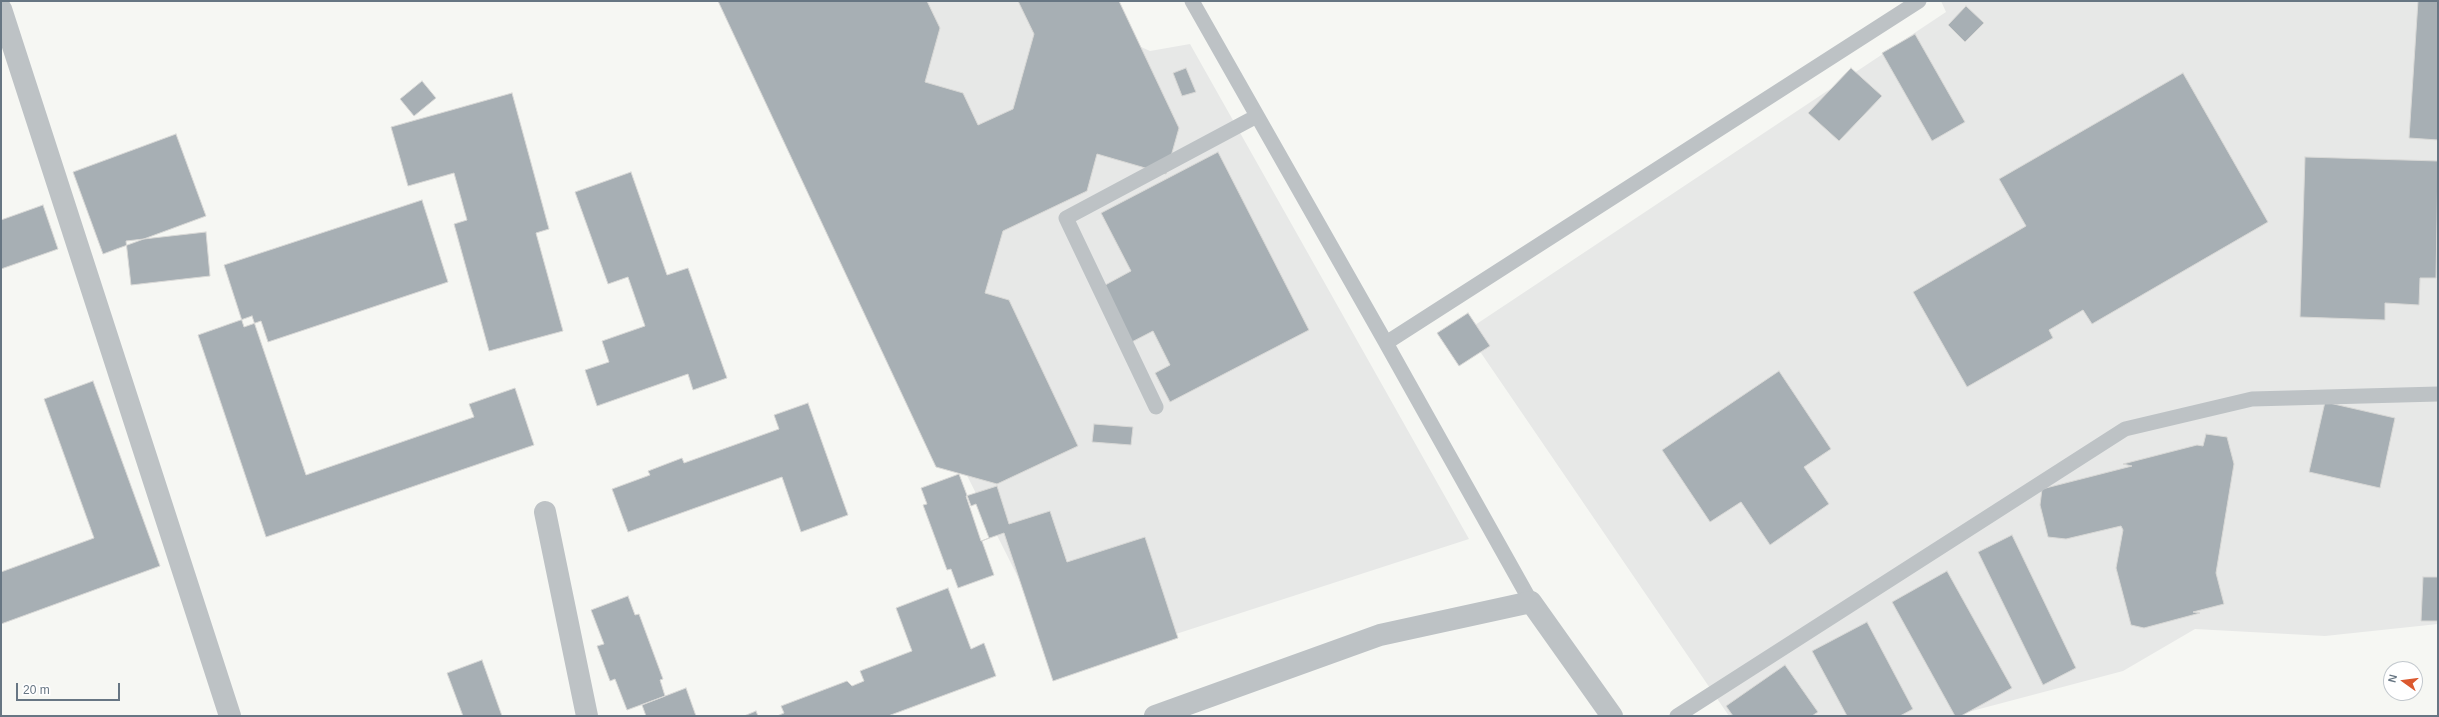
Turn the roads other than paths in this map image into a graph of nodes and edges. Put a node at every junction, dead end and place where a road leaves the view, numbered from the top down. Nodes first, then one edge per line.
1 (1192, 1) edge
2 (1920, 1) edge
3 (1, 9) edge
4 (1257, 116) junction
5 (1386, 343) junction
6 (2438, 394) edge
7 (1156, 407) dead end
8 (545, 512) dead end
9 (1531, 602) junction
10 (230, 716) edge
11 (587, 716) edge
12 (1156, 716) edge
13 (1612, 716) edge
14 (1677, 716) edge

1 - 4 lane
2 - 5 lane
3 - 10 street
4 - 5 lane
4 - 7 lane
5 - 9 lane
6 - 14 lane
8 - 11 street
9 - 12 street
9 - 13 street

